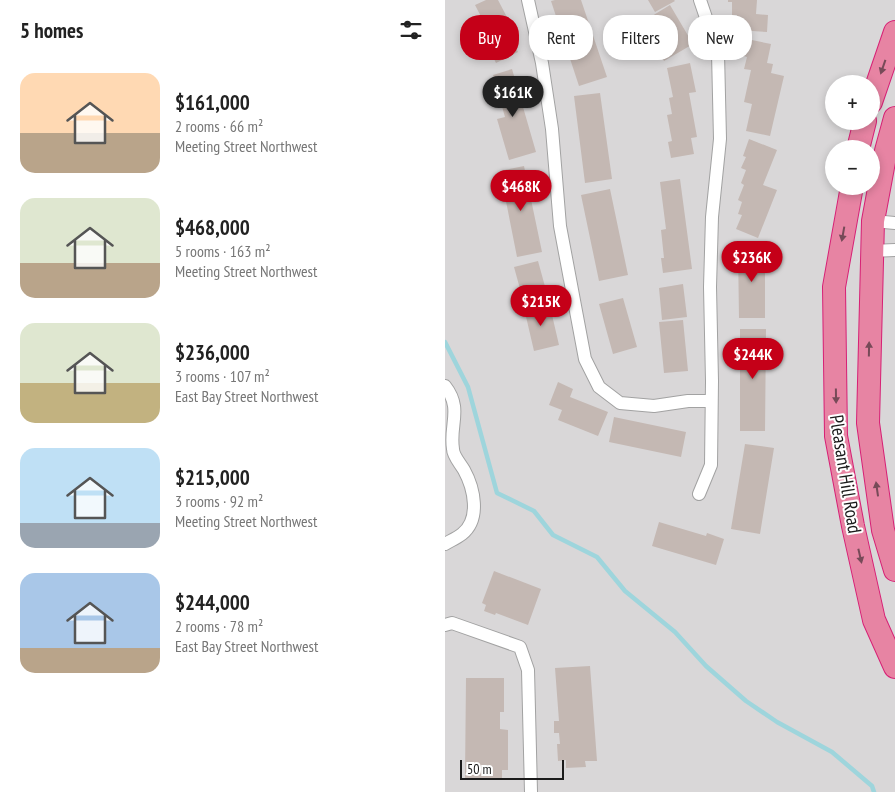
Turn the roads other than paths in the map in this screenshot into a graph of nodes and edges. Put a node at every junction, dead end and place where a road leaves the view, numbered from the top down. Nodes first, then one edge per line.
1 (528, 0) edge
2 (700, 0) edge
3 (895, 32) edge
4 (880, 76) edge
5 (895, 118) edge
6 (849, 195) edge
7 (873, 221) junction
8 (895, 223) edge
9 (895, 250) edge
10 (871, 251) junction
11 (445, 386) edge
12 (711, 401) junction
13 (699, 494) dead end
14 (445, 544) edge
15 (895, 570) edge
16 (445, 625) edge
17 (895, 667) edge
18 (531, 792) edge

1 - 12 street
2 - 12 street
3 -> 4 highway
5 - 7 highway, Pleasant Hill Road
6 -> 17 highway, Pleasant Hill Road
7 - 8 street
7 - 10 highway, Pleasant Hill Road
9 - 10 street
15 -> 10 highway, Pleasant Hill Road
11 - 14 street
12 - 13 street
16 - 18 street

